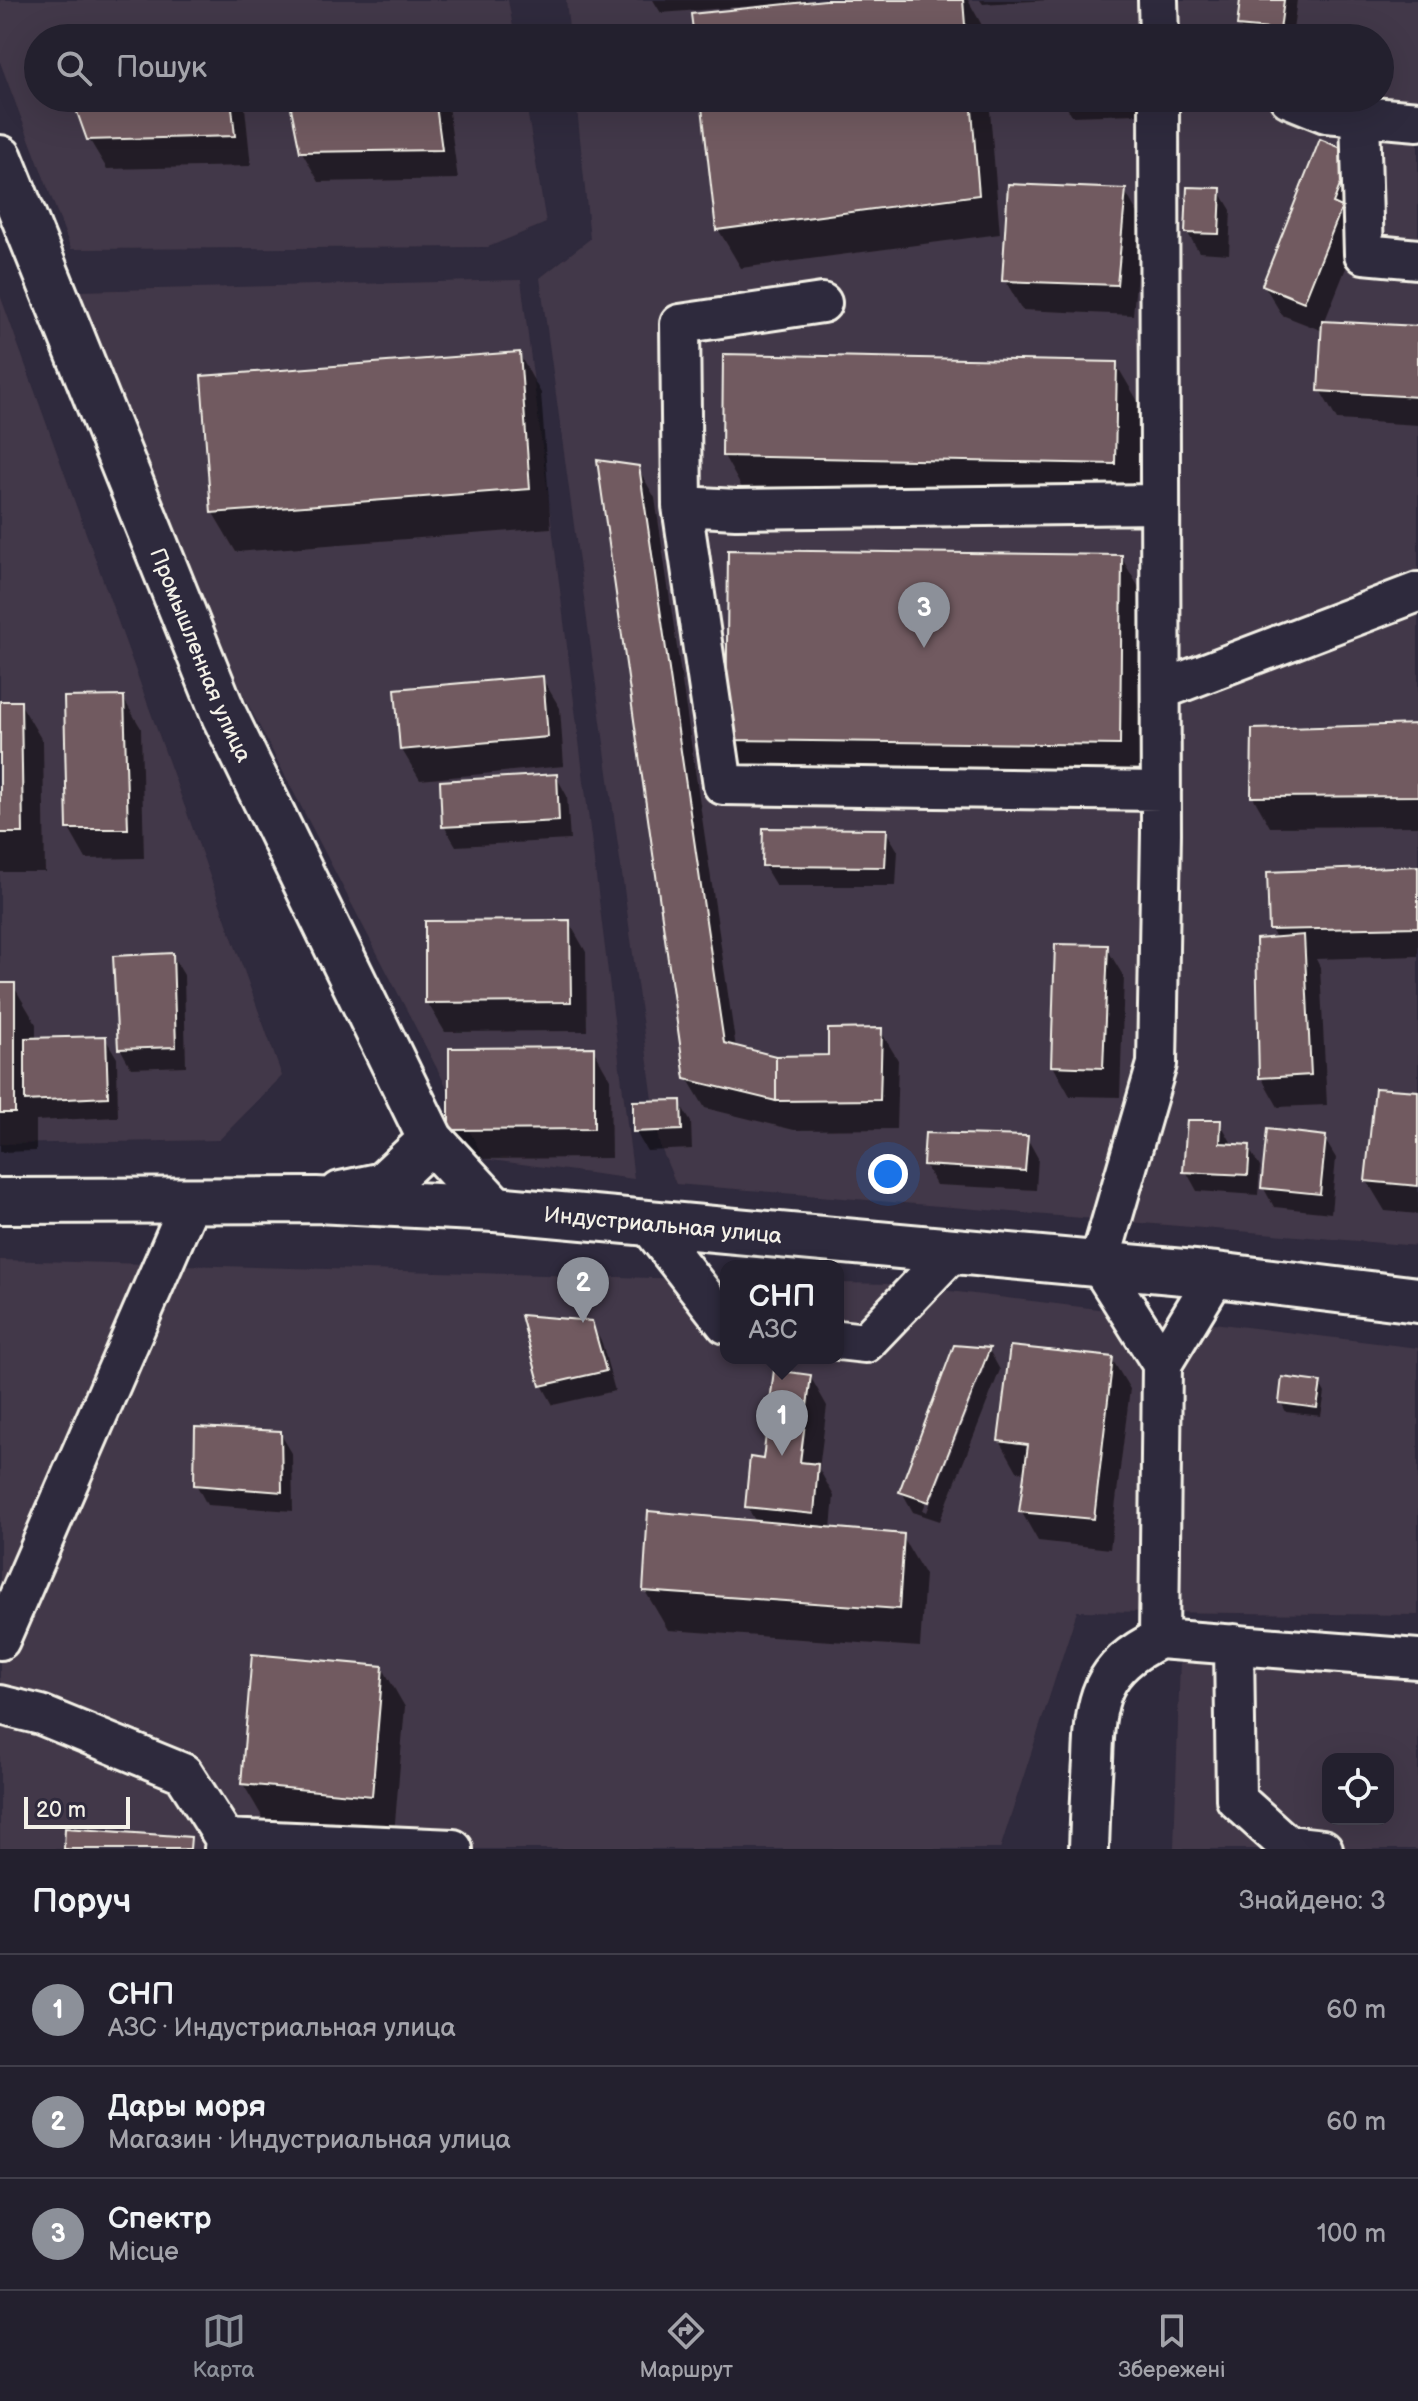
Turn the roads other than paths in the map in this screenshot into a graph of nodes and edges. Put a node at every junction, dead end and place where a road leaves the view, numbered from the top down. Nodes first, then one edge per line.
1 (1158, 0) edge
2 (1159, 24) edge
3 (1159, 112) edge
4 (1324, 112) edge
5 (1360, 116) junction
6 (1418, 121) edge
7 (0, 158) edge
8 (1418, 259) edge
9 (822, 303) dead end
10 (1160, 504) junction
11 (682, 506) junction
12 (1418, 592) edge
13 (1161, 690) junction
14 (1161, 791) junction
15 (431, 1140) junction
16 (191, 1200) junction
17 (316, 1200) junction
18 (0, 1201) edge
19 (495, 1209) junction
20 (646, 1221) junction
21 (954, 1250) junction
22 (1099, 1264) junction
23 (1216, 1275) junction
24 (1418, 1300) edge
25 (720, 1316) edge
26 (844, 1341) edge
27 (1162, 1364) junction
28 (1159, 1639) junction
29 (0, 1640) edge
30 (1234, 1644) junction
31 (1418, 1659) edge
32 (0, 1705) edge
33 (224, 1844) edge
34 (453, 1849) edge
35 (1089, 1849) edge
36 (1323, 1849) edge

1 - 2 street
3 - 10 street
4 - 5 street
5 - 6 street
5 - 8 street
7 - 15 main road, Промышленная улица
9 - 11 street
10 - 11 street
10 - 13 street
11 - 14 street
12 - 13 street
13 - 14 street
14 - 22 street
15 - 17 main road
15 - 19 main road, Промышленная улица
16 - 17 main road, Индустриальная улица
16 - 18 main road, Индустриальная улица
16 - 29 street
17 - 19 main road, Индустриальная улица
19 - 20 main road, Индустриальная улица
20 - 21 main road, Индустриальная улица
20 - 25 street
21 - 22 main road, Индустриальная улица
21 - 26 street
22 - 23 main road, Индустриальная улица
22 - 27 street
23 - 24 main road, Индустриальная улица
23 - 27 street
27 - 28 street
28 - 30 street
28 - 35 street
30 - 31 street
30 - 36 street
32 - 33 street
33 - 34 street

